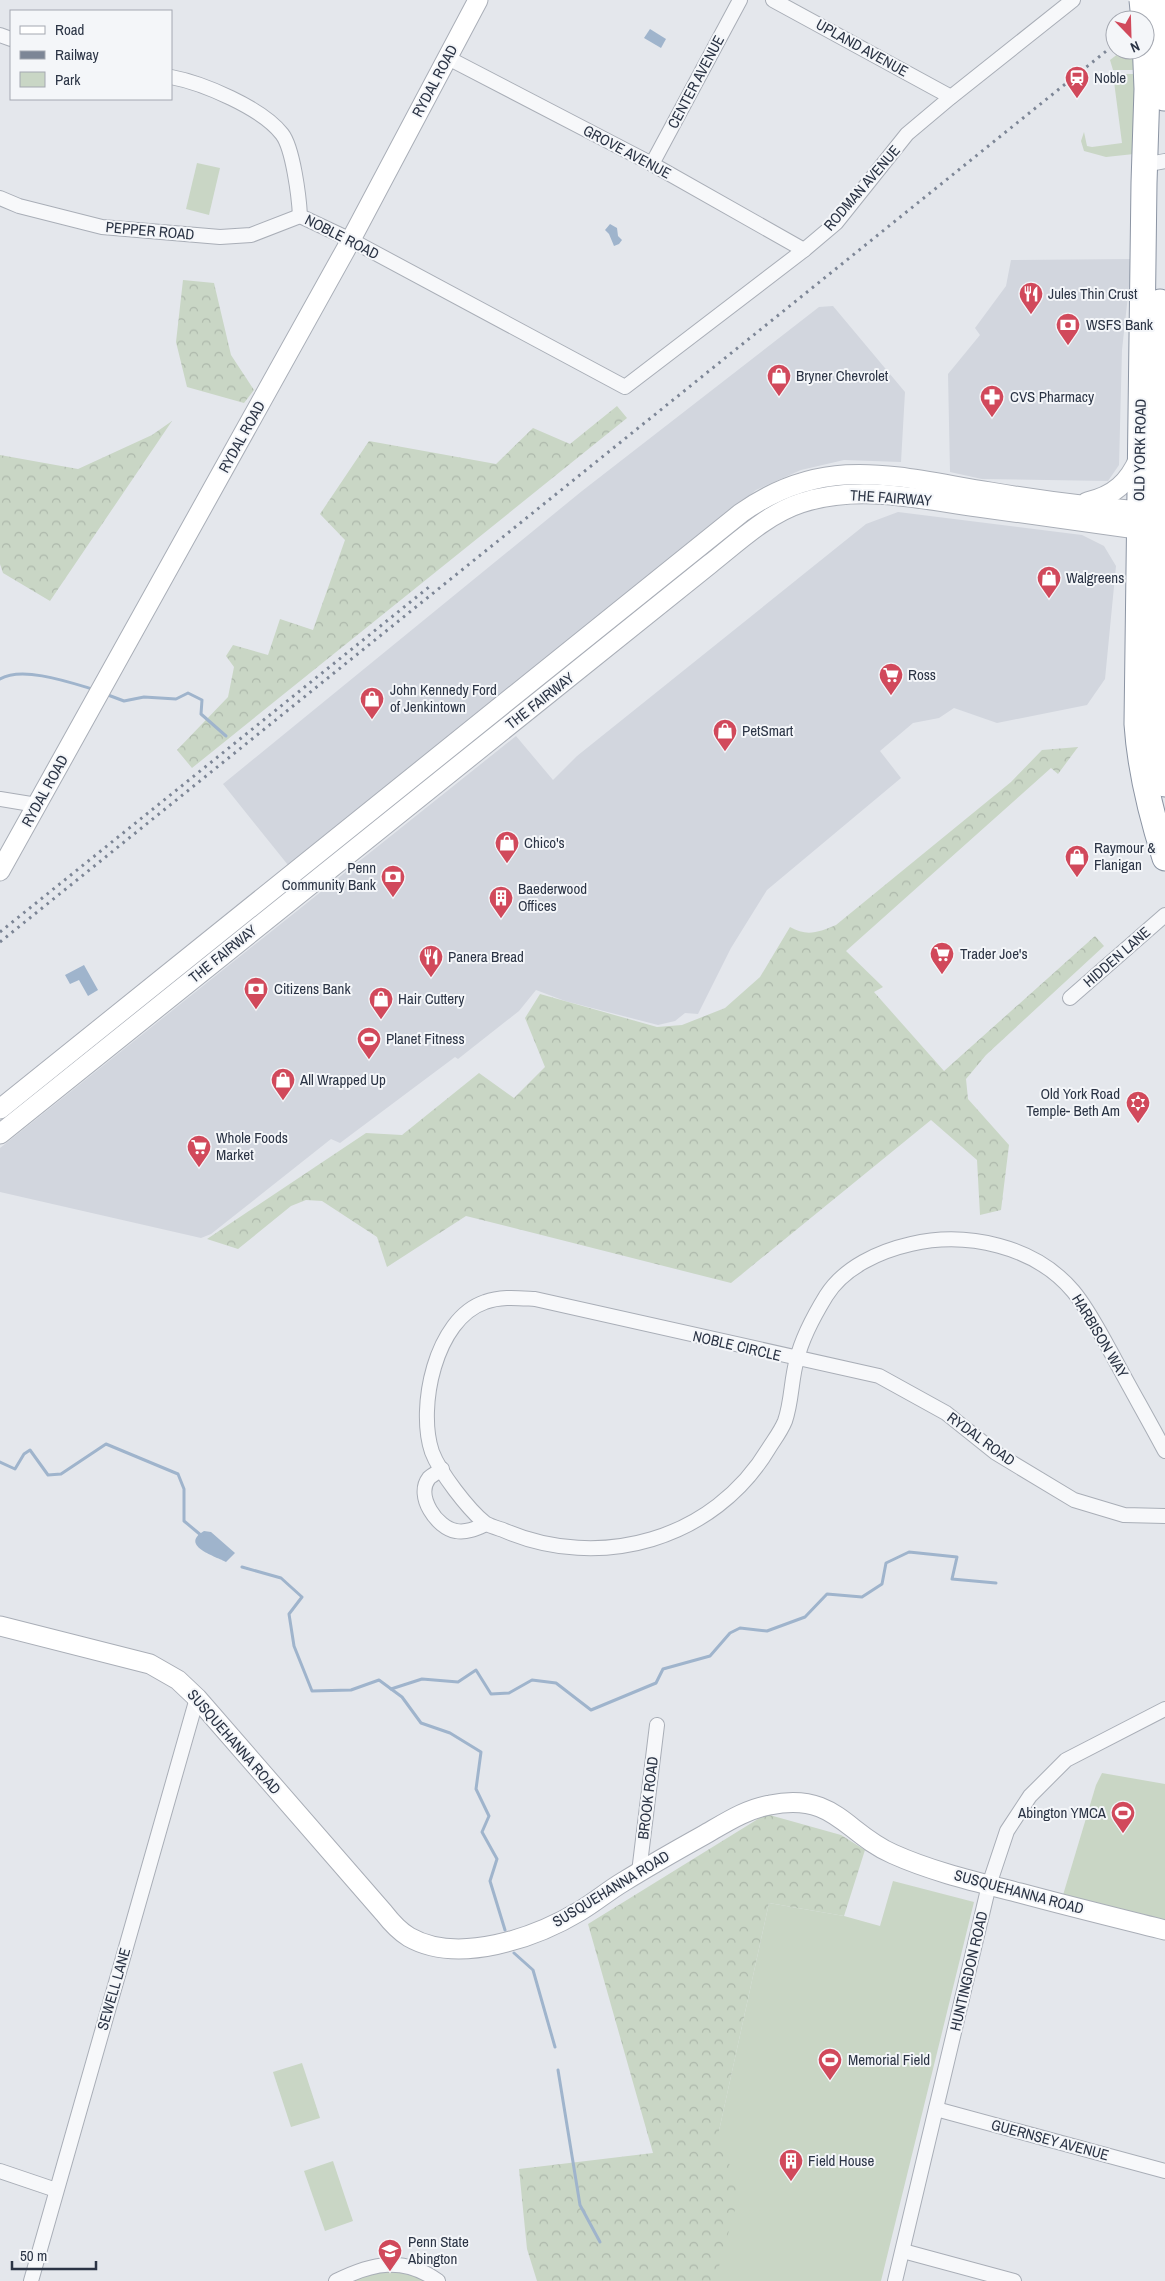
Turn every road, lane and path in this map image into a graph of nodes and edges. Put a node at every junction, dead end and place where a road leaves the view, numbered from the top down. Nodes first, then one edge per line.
1 (478, 0) edge
2 (740, 0) edge
3 (773, 0) edge
4 (1073, 0) edge
5 (1161, 0) edge
6 (1155, 29) edge
7 (1155, 55) edge
8 (448, 58) junction
9 (1150, 60) edge
10 (172, 77) edge
11 (1164, 89) edge
12 (951, 97) junction
13 (1158, 161) edge
14 (652, 164) junction
15 (0, 198) edge
16 (300, 216) junction
17 (351, 240) junction
18 (804, 250) junction
19 (570, 357) joint
20 (1140, 457) junction
21 (1073, 503) junction
22 (1152, 536) edge
23 (708, 540) junction
24 (721, 556) junction
25 (1165, 784) edge
26 (0, 798) edge
27 (37, 805) junction
28 (1165, 858) edge
29 (0, 870) edge
30 (1165, 915) edge
31 (1070, 998) dead end
32 (0, 1108) edge
33 (0, 1134) edge
34 (796, 1359) junction
35 (1165, 1451) edge
36 (442, 1469) junction
37 (1165, 1516) edge
38 (486, 1524) junction
39 (0, 1626) edge
40 (197, 1698) junction
41 (1165, 1709) edge
42 (657, 1725) dead end
43 (639, 1872) junction
44 (989, 1885) junction
45 (1165, 1930) edge
46 (936, 2109) junction
47 (0, 2171) edge
48 (1165, 2171) edge
49 (56, 2190) junction
50 (902, 2251) junction
51 (31, 2281) edge
52 (336, 2281) edge
53 (438, 2281) edge
54 (895, 2281) edge
55 (1014, 2281) edge

1 - 8 main road, RYDAL ROAD
2 - 14 street, CENTER AVENUE
3 - 12 street, UPLAND AVENUE
4 - 12 street, RODMAN AVENUE
5 - 6 highway, OLD YORK ROAD, bridge
7 - 11 highway, OLD YORK ROAD
8 - 14 street, GROVE AVENUE
8 - 17 main road, RYDAL ROAD
9 - 13 highway, OLD YORK ROAD
10 - 16 street, NOBLE ROAD
11 - 13 highway, OLD YORK ROAD
12 - 18 street, RODMAN AVENUE
13 - 20 highway, OLD YORK ROAD
13 - 22 highway, OLD YORK ROAD
14 - 18 street, GROVE AVENUE
15 - 16 street, PEPPER ROAD
16 - 17 street, NOBLE ROAD
17 - 19 street, NOBLE ROAD
17 - 27 main road, RYDAL ROAD
18 - 19 street, RODMAN AVENUE
20 - 21 main road
20 - 22 highway, OLD YORK ROAD
21 - 22 main road, THE FAIRWAY
21 - 23 main road, THE FAIRWAY
22 - 24 main road, THE FAIRWAY
22 - 25 highway, OLD YORK ROAD
22 - 28 highway, OLD YORK ROAD
23 - 24 main road
23 - 32 main road, THE FAIRWAY
24 - 33 main road, THE FAIRWAY
26 - 27 street
27 - 29 main road, RYDAL ROAD
30 - 31 street, HIDDEN LANE
34 - 35 street, HARBISON WAY
34 - 36 street, NOBLE CIRCLE
34 - 37 street, RYDAL ROAD
34 - 38 street, NOBLE CIRCLE
36 - 38 street, NOBLE CIRCLE
36 - 38 street
39 - 40 main road, SUSQUEHANNA ROAD
40 - 43 main road, SUSQUEHANNA ROAD
40 - 49 street, SEWELL LANE
41 - 44 street, HUNTINGDON ROAD
42 - 43 street, BROOK ROAD
43 - 44 main road, SUSQUEHANNA ROAD
44 - 45 main road, SUSQUEHANNA ROAD
44 - 46 street, HUNTINGDON ROAD
46 - 48 street, GUERNSEY AVENUE
46 - 50 street, HUNTINGDON ROAD
47 - 49 street
49 - 51 street, SEWELL LANE
50 - 54 street, HUNTINGDON ROAD
50 - 55 street
52 - 53 street

